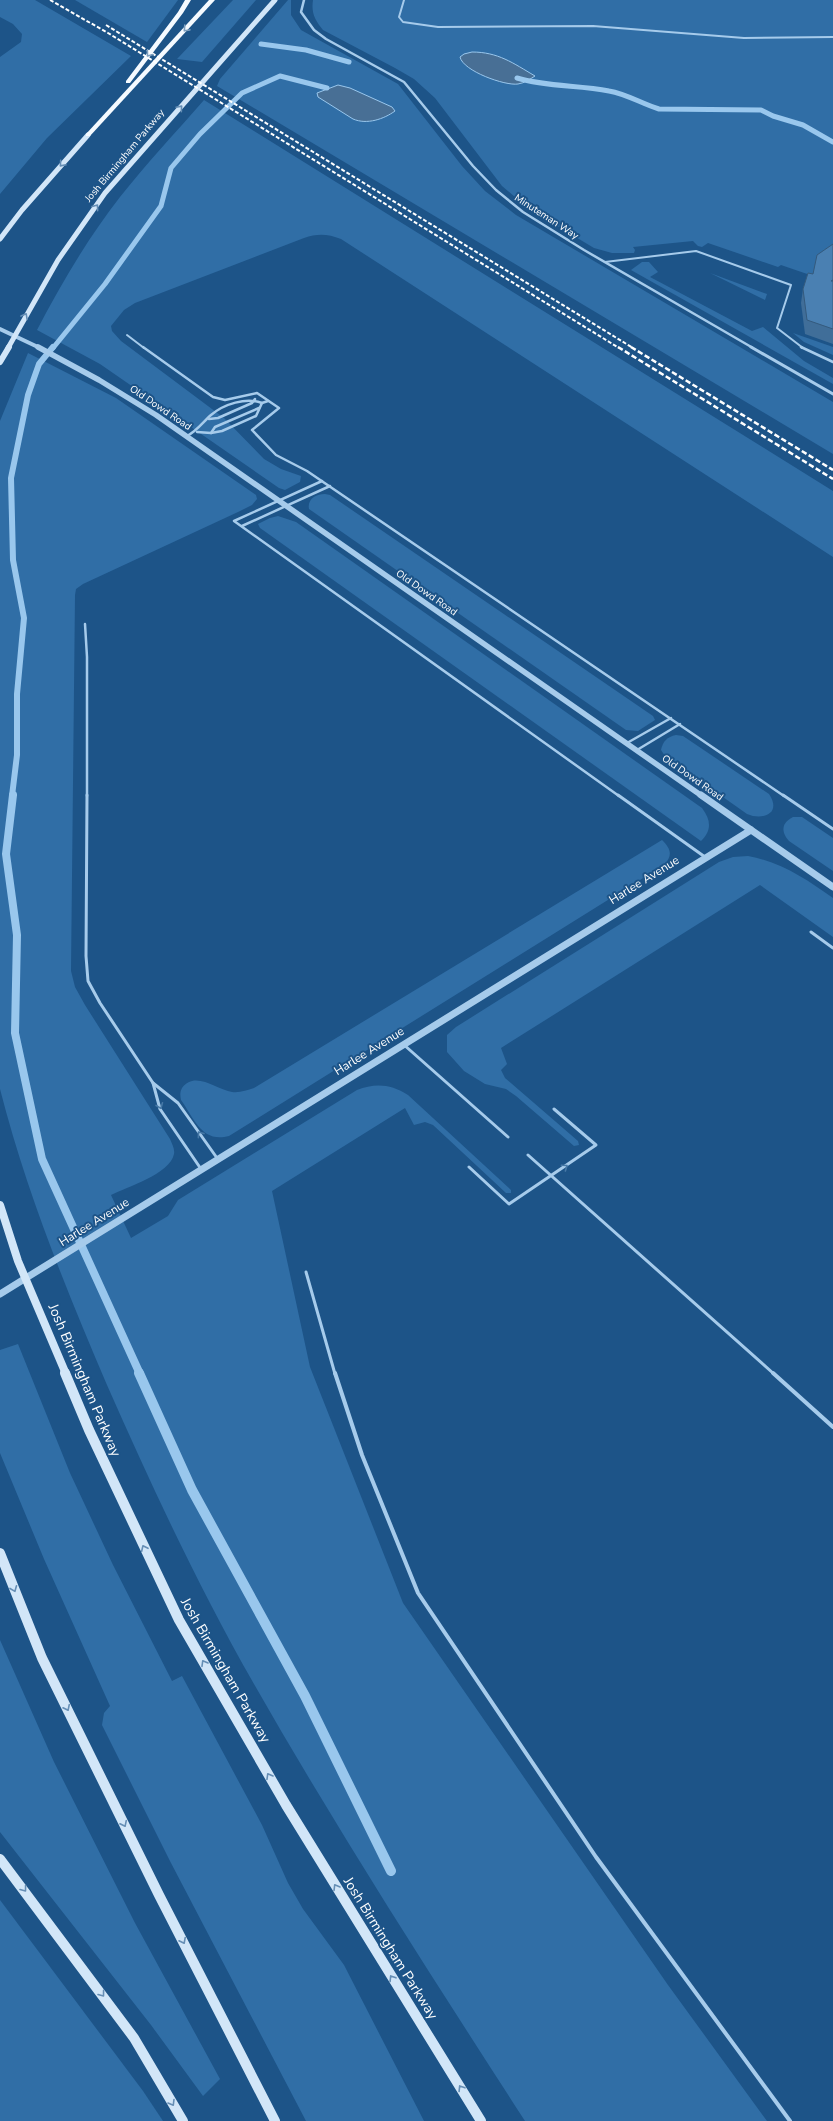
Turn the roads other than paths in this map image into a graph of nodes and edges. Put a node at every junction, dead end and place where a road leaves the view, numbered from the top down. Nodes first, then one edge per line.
1 (188, 0) edge
2 (212, 0) edge
3 (275, 0) edge
4 (304, 0) edge
5 (404, 0) edge
6 (833, 37) edge
7 (88, 135) junction
8 (0, 239) edge
9 (605, 262) junction
10 (0, 329) edge
11 (127, 335) dead end
12 (0, 362) edge
13 (833, 362) edge
14 (833, 394) edge
15 (255, 400) junction
16 (268, 401) junction
17 (262, 403) junction
18 (259, 408) junction
19 (209, 419) junction
20 (197, 432) junction
21 (211, 433) junction
22 (187, 436) junction
23 (322, 480) junction
24 (330, 486) junction
25 (278, 500) junction
26 (287, 506) junction
27 (242, 526) junction
28 (85, 624) dead end
29 (671, 718) junction
30 (680, 724) junction
31 (627, 743) junction
32 (637, 750) junction
33 (833, 829) edge
34 (751, 830) junction
35 (705, 857) junction
36 (833, 887) edge
37 (811, 932) dead end
38 (833, 948) edge
39 (403, 1044) junction
40 (153, 1083) junction
41 (554, 1109) dead end
42 (508, 1137) dead end
43 (528, 1155) dead end
44 (217, 1158) junction
45 (469, 1167) dead end
46 (200, 1169) junction
47 (551, 1176) junction
48 (0, 1205) edge
49 (306, 1272) dead end
50 (0, 1294) edge
51 (833, 1427) edge
52 (0, 1553) edge
53 (0, 1859) edge
54 (183, 2121) edge
55 (275, 2121) edge
56 (481, 2121) edge
57 (790, 2121) edge

1 -> 7 highway
2 -> 7 highway
12 -> 3 main road, Josh Birmingham Parkway
4 - 9 street, Minuteman Way
5 - 6 lane
7 -> 8 main road
9 - 13 lane
9 - 14 street, Minuteman Way
10 - 22 street, Old Dowd Road
11 - 16 lane
15 - 17 lane
15 - 19 lane
15 - 19 lane
16 - 17 lane
16 - 23 lane
17 - 18 lane
18 - 21 lane
18 - 21 lane
19 - 20 lane
20 - 21 lane
20 - 22 lane
22 - 25 street, Old Dowd Road
23 - 24 lane
23 - 25 lane
24 - 26 lane
24 - 29 lane
25 - 26 street, Old Dowd Road
25 - 27 lane
26 - 27 lane
26 - 31 street, Old Dowd Road
27 - 35 lane
28 - 40 lane
29 - 30 lane
29 - 31 lane
30 - 32 lane
30 - 33 lane
31 - 32 street, Old Dowd Road
32 - 34 street, Old Dowd Road
34 - 35 street, Harlee Avenue
34 - 36 street, Old Dowd Road
35 - 39 street, Harlee Avenue
37 - 38 lane
39 - 42 lane
39 - 44 street, Harlee Avenue
44 -> 40 lane
40 -> 46 lane
47 -> 41 lane
43 - 47 lane
44 - 46 street, Harlee Avenue
45 - 47 lane
46 - 50 street, Harlee Avenue
47 - 51 lane
56 -> 48 main road, Josh Birmingham Parkway
49 - 57 lane
52 -> 55 main road
53 -> 54 main road

